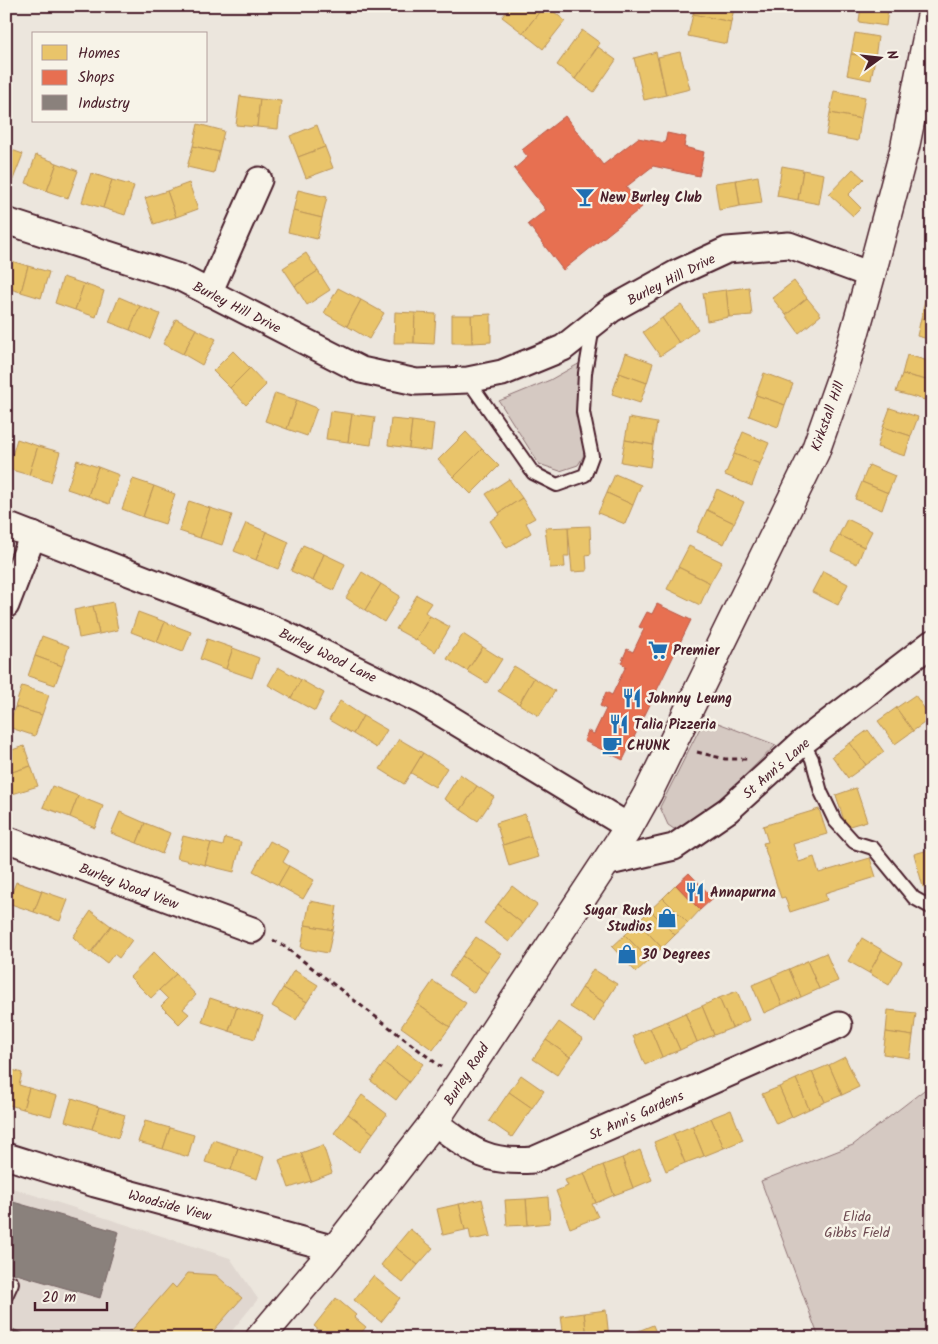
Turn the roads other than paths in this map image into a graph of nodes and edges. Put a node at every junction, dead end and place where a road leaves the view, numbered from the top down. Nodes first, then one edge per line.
1 (931, 16) edge
2 (259, 180) dead end
3 (6, 221) edge
4 (871, 274) junction
5 (209, 293) junction
6 (592, 327) junction
7 (468, 380) junction
8 (6, 525) edge
9 (32, 535) junction
10 (6, 605) edge
11 (932, 642) edge
12 (803, 742) junction
13 (648, 793) joint
14 (629, 827) junction
15 (6, 839) edge
16 (605, 863) junction
17 (932, 908) edge
18 (252, 930) road end
19 (839, 1025) dead end
20 (434, 1122) junction
21 (6, 1156) edge
22 (336, 1249) junction
23 (12, 1283) dead end
24 (6, 1296) edge
25 (260, 1338) edge

1 - 4 street, Kirkstall Hill
2 - 5 street
3 - 5 street, Burley Hill Drive
4 - 6 street, Burley Hill Drive
4 - 13 street, Kirkstall Hill
5 - 7 street, Burley Hill Drive
6 - 7 street, Burley Hill Drive
6 - 7 lane
8 - 9 street, Burley Wood Lane
9 - 10 street
9 - 14 street, Burley Wood Lane
11 - 12 street, St Ann's Lane
12 - 16 street, St Ann's Lane
12 - 17 lane
13 - 14 street, Burley Road
14 - 16 street, Burley Road
15 - 18 street, Burley Wood View
16 - 20 street, Burley Road
19 - 20 street, St Ann's Gardens
20 - 22 street, Burley Road
21 - 22 street, Woodside View
22 - 25 street, Burley Road
23 - 24 lane

